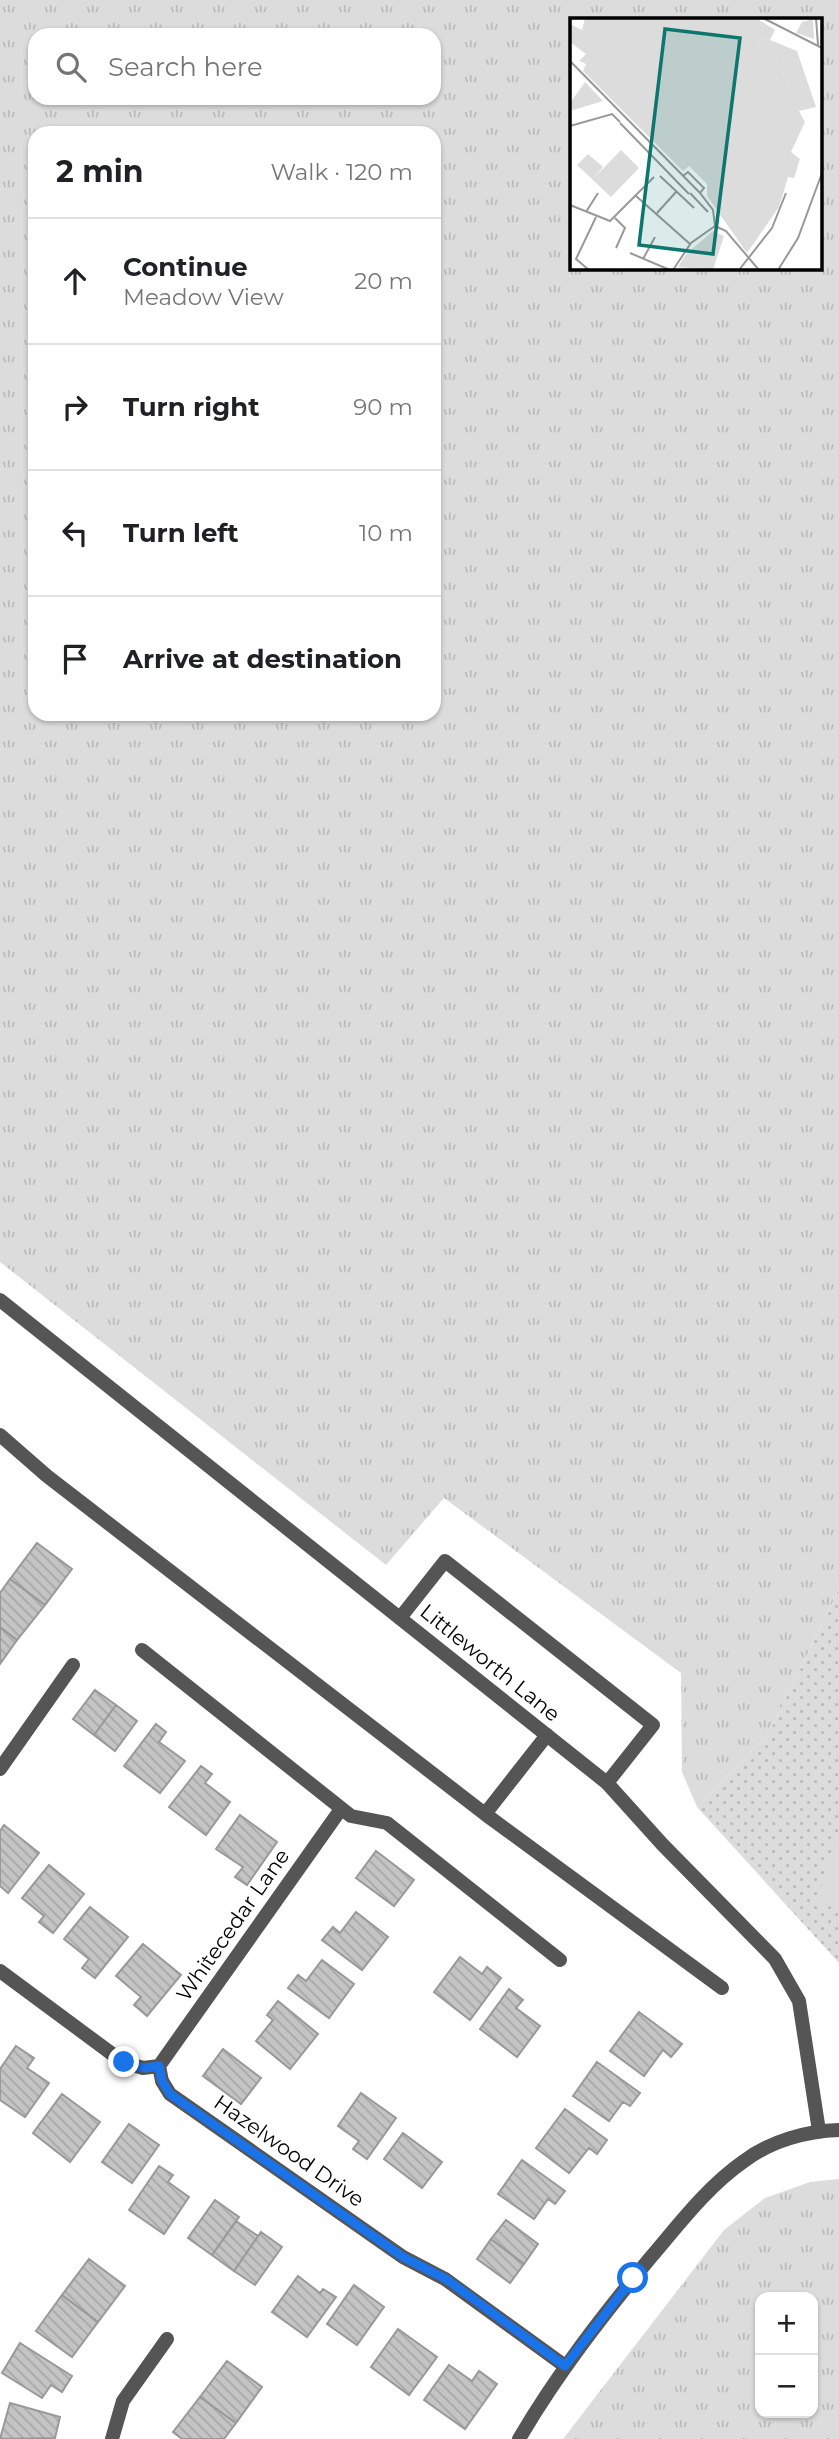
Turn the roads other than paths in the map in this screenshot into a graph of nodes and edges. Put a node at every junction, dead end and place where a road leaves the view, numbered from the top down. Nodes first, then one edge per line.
1 (0, 1300) edge
2 (0, 1435) edge
3 (400, 1618) junction
4 (142, 1650) dead end
5 (73, 1665) dead end
6 (547, 1735) junction
7 (0, 1769) edge
8 (607, 1783) junction
9 (341, 1809) junction
10 (485, 1814) junction
11 (560, 1960) dead end
12 (0, 1971) edge
13 (722, 1988) dead end
14 (159, 2066) junction
15 (839, 2130) edge
16 (819, 2131) junction
17 (167, 2339) dead end
18 (565, 2366) junction
19 (112, 2439) edge
20 (519, 2439) edge

1 - 3 street, Littleworth Lane
2 - 10 street
3 - 6 street, Littleworth Lane
3 - 8 street
4 - 9 street
5 - 7 street
6 - 8 street, Littleworth Lane
6 - 10 street
8 - 16 street, Littleworth Lane
9 - 11 street
9 - 14 street, Whitecedar Lane
10 - 13 street
12 - 14 street
14 - 18 street, Hazelwood Drive
15 - 16 street
16 - 18 street
17 - 19 street
18 - 20 street

